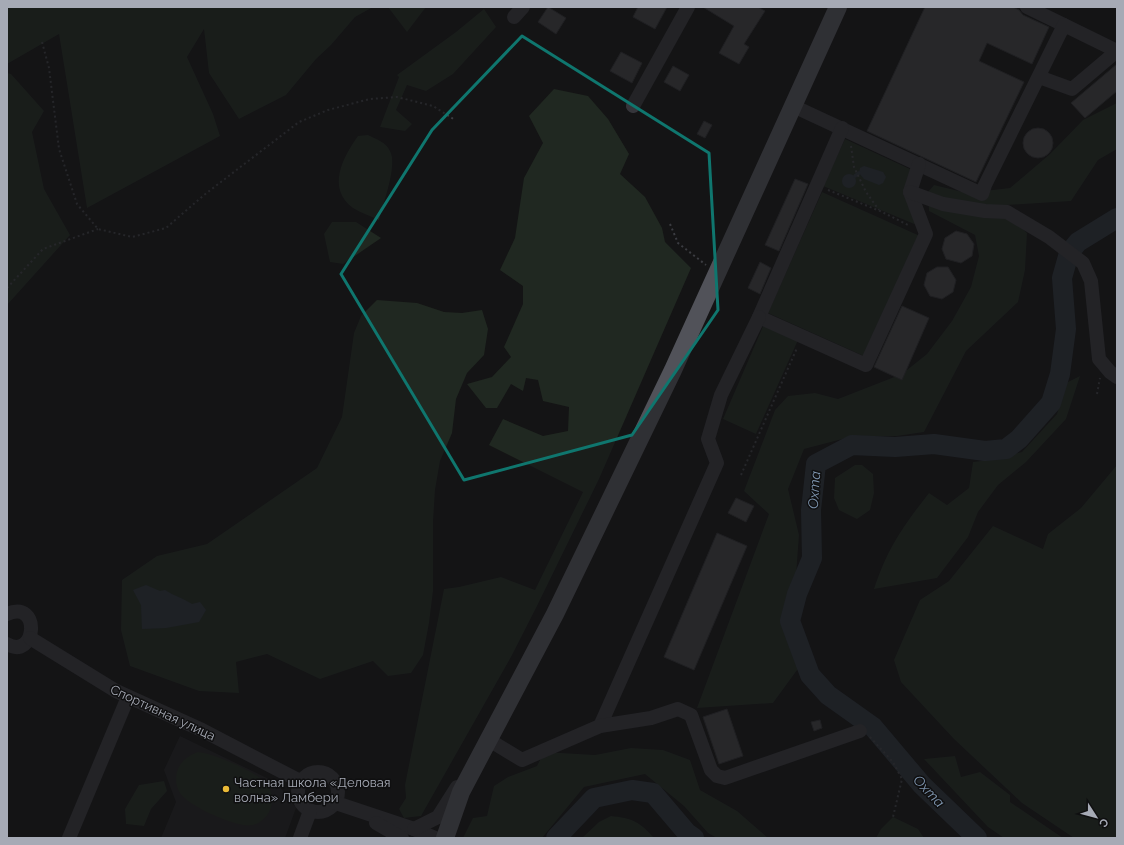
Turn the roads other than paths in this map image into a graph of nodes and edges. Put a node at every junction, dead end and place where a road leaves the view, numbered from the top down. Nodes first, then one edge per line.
1 (688, 7) edge
2 (838, 7) edge
3 (1027, 7) edge
4 (1064, 25) junction
5 (1039, 77) junction
6 (633, 106) dead end
7 (794, 106) junction
8 (846, 130) junction
9 (919, 164) junction
10 (910, 192) junction
11 (759, 317) junction
12 (1117, 377) edge
13 (7, 614) edge
14 (30, 638) junction
15 (7, 644) edge
16 (128, 697) junction
17 (600, 726) junction
18 (860, 731) road end
19 (489, 740) junction
20 (470, 774) junction
21 (300, 781) junction
22 (342, 805) junction
23 (310, 811) junction
24 (414, 829) junction
25 (69, 838) edge
26 (300, 838) edge
27 (402, 838) edge
28 (435, 838) edge
29 (445, 838) edge

1 - 6 street
2 - 7 main road
3 - 4 street
4 - 5 street
4 - 5 street
5 - 9 street
7 - 8 street
7 - 19 main road
8 - 9 street
8 - 11 street
9 - 10 street
10 - 11 street
10 - 12 street
11 - 17 street
13 - 14 street
14 - 15 street
14 - 16 street, Спортивная улица
16 - 21 street, Спортивная улица
16 - 25 street
17 - 18 street
17 - 19 street
19 - 20 main road
20 - 24 street
20 - 29 main road
21 - 22 street
21 - 23 street
22 - 23 street
22 - 24 street
22 - 27 street
23 - 26 street
24 - 28 street

